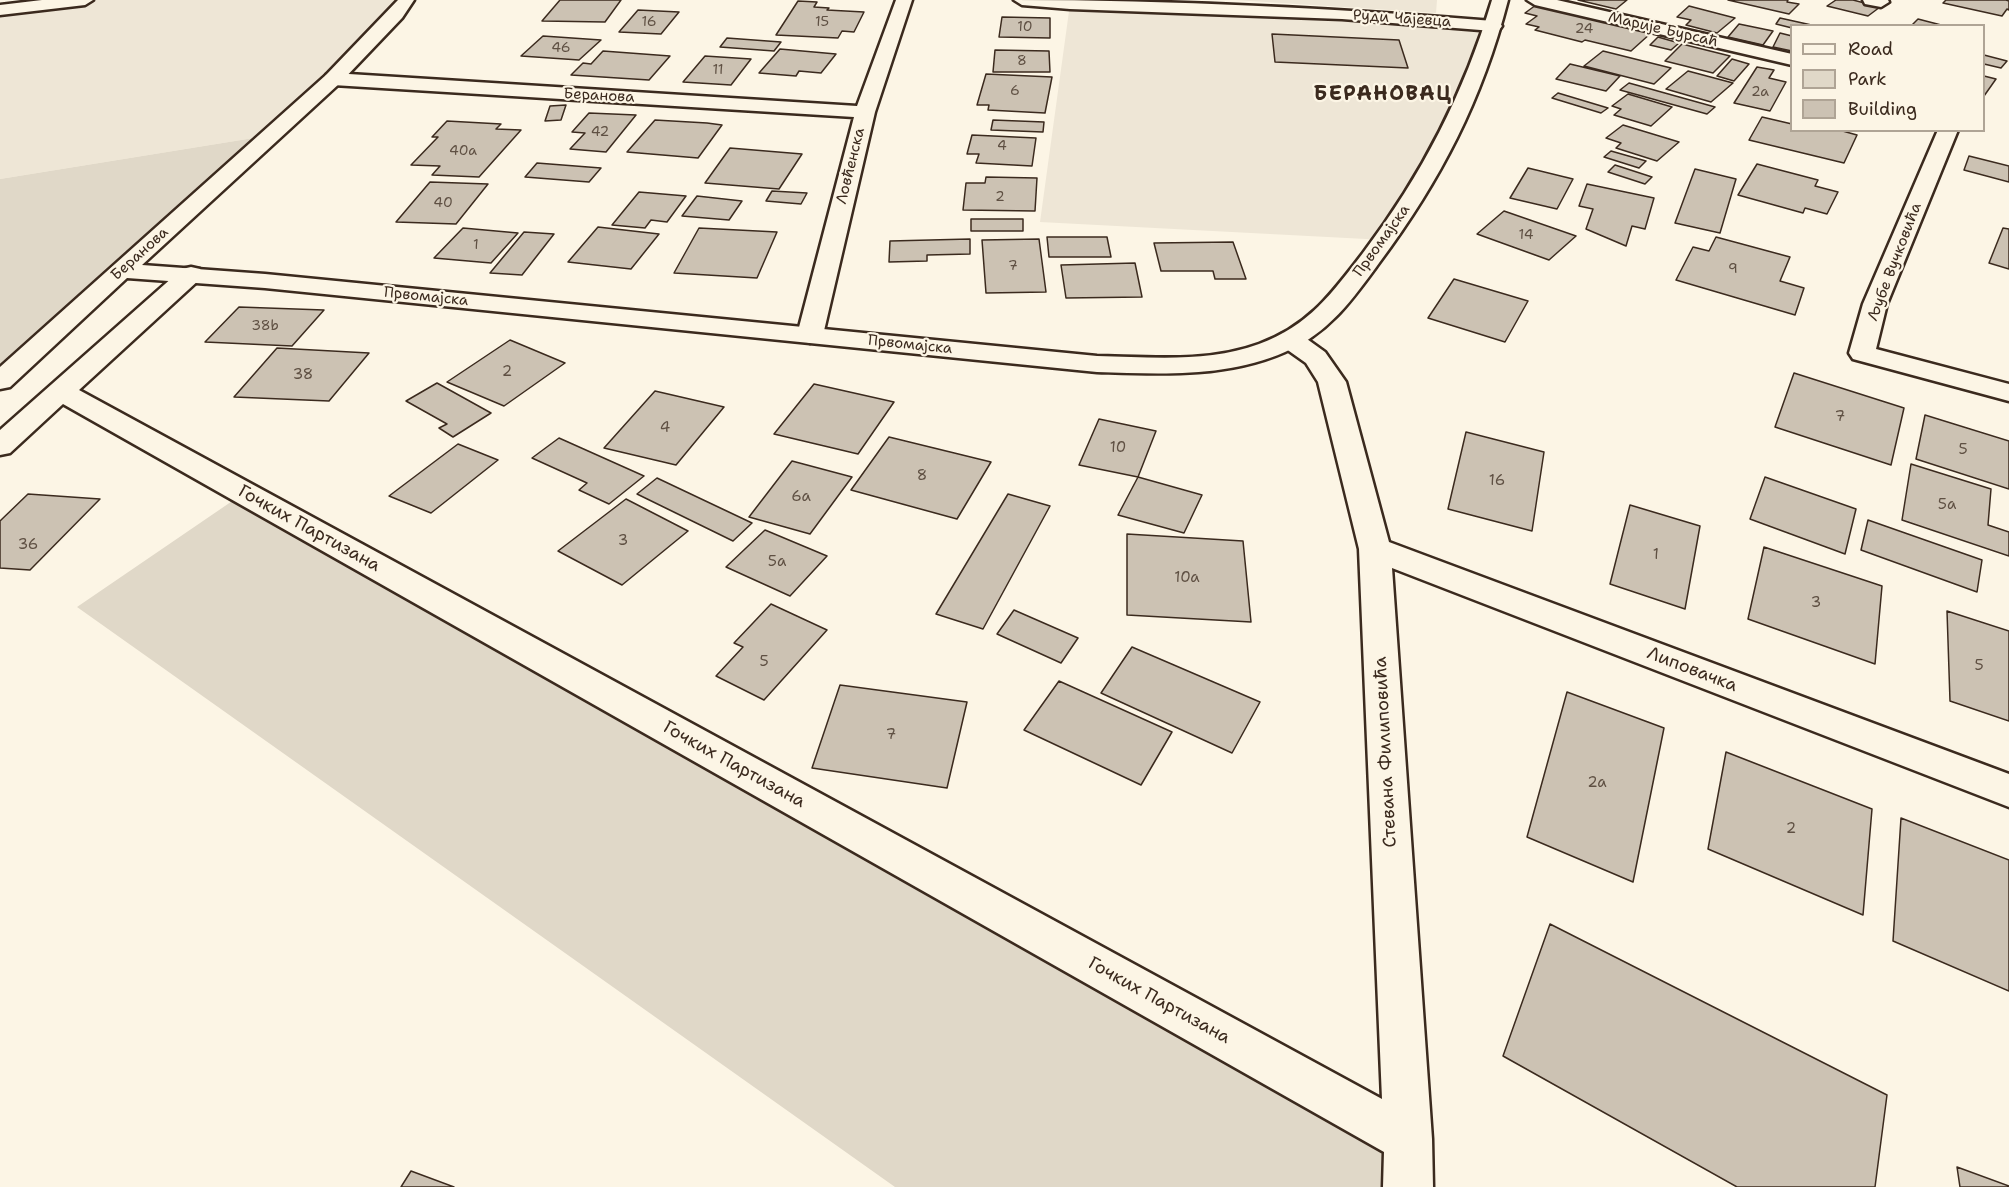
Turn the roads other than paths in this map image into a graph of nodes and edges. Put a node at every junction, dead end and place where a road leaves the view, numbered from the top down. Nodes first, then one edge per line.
1 (86, 0) edge
2 (406, 0) edge
3 (1022, 0) edge
4 (1500, 0) edge
5 (1535, 0) edge
6 (907, 5) edge
7 (1339, 7) edge
8 (0, 10) edge
9 (1493, 26) junction
10 (1790, 60) edge
11 (333, 79) junction
12 (865, 112) junction
13 (1947, 132) edge
14 (121, 271) junction
15 (191, 274) junction
16 (810, 335) junction
17 (1291, 340) junction
18 (0, 381) edge
19 (61, 391) junction
20 (2009, 393) edge
21 (0, 446) edge
22 (1375, 549) junction
23 (2009, 791) edge
24 (1408, 1139) junction
25 (1408, 1187) edge

1 - 8 street
2 - 11 street, Беранова
3 - 7 street, Руди Чајевца
4 - 9 street, Првомајска
5 - 10 street, Марије Бурсаћ
6 - 12 street, Ловћенска
7 - 9 street, Руди Чајевца
9 - 17 street, Првомајска
11 - 12 street, Беранова
11 - 14 street, Беранова
12 - 16 street, Ловћенска
13 - 20 street, Љубе Вучковића
14 - 15 street, Првомајска
14 - 18 street, Беранова
15 - 16 street, Првомајска
15 - 19 street
16 - 17 street, Првомајска
17 - 22 street, Стевана Филиповића
19 - 21 street
19 - 24 street, Гочких Партизана
22 - 23 street, Липовачка
22 - 24 street, Стевана Филиповића
24 - 25 street, Стевана Филиповића

